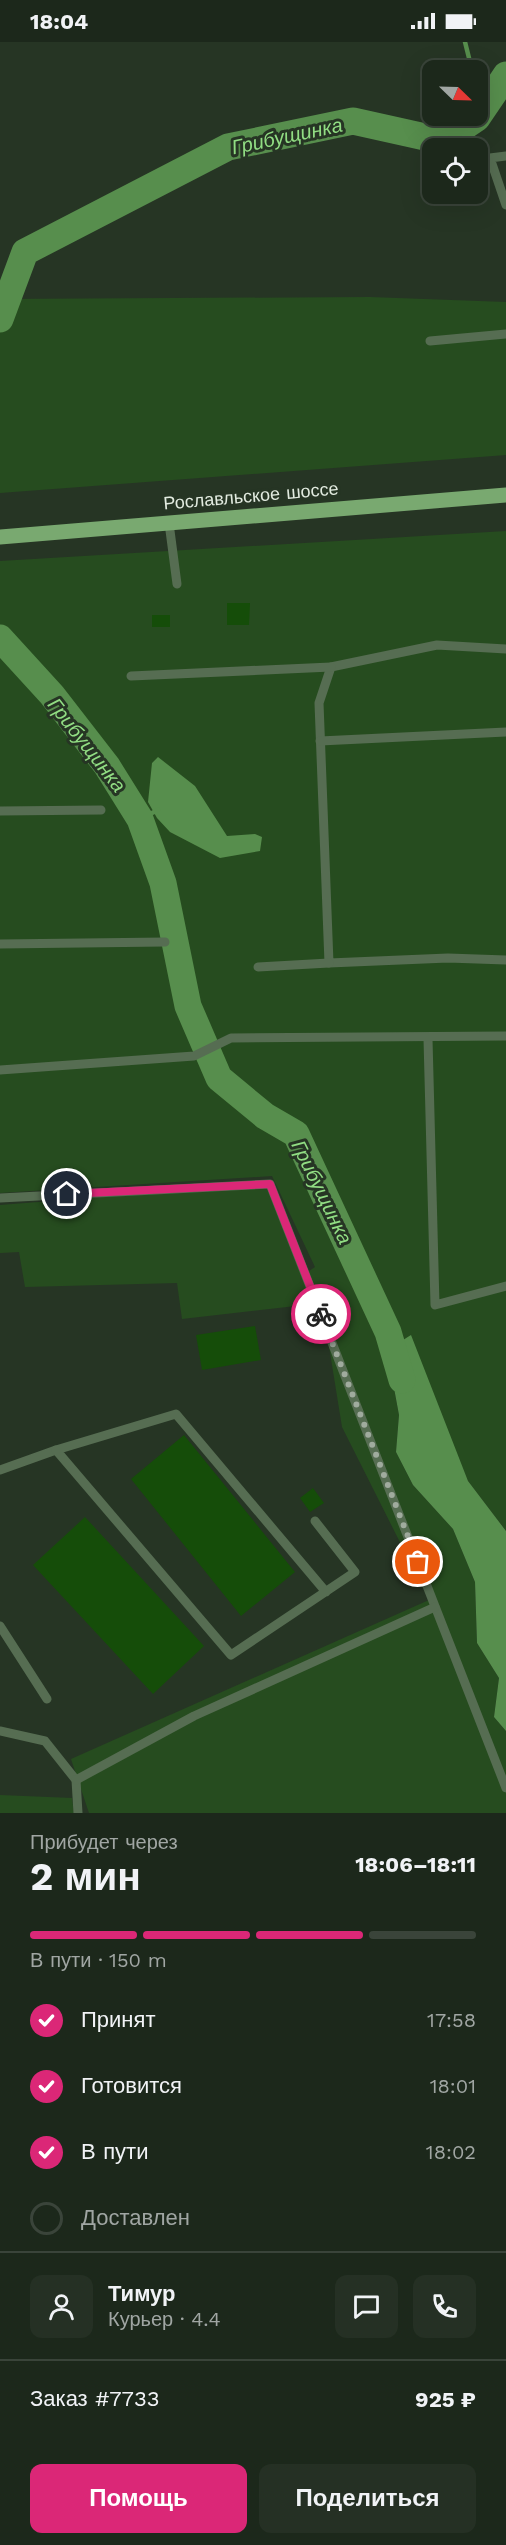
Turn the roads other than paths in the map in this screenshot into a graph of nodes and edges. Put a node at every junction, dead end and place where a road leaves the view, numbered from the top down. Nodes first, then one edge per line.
1 (506, 156) edge
2 (506, 205) edge
3 (506, 334) edge
4 (430, 341) dead end
5 (506, 495) edge
6 (170, 523) junction
7 (0, 537) edge
8 (177, 584) dead end
9 (506, 649) edge
10 (331, 667) junction
11 (131, 676) dead end
12 (506, 732) edge
13 (320, 741) junction
14 (101, 810) dead end
15 (0, 811) edge
16 (165, 942) dead end
17 (0, 944) edge
18 (506, 960) edge
19 (329, 963) junction
20 (258, 967) dead end
21 (506, 1036) edge
22 (428, 1039) junction
23 (0, 1070) edge
24 (0, 1198) edge
25 (506, 1286) edge
26 (56, 1450) junction
27 (0, 1470) edge
28 (315, 1521) dead end
29 (326, 1592) junction
30 (435, 1607) junction
31 (0, 1626) edge
32 (47, 1699) dead end
33 (0, 1731) edge
34 (76, 1780) junction
35 (506, 1788) edge
36 (78, 1813) edge

1 - 2 lane
3 - 4 lane
5 - 6 main road, Рославльское шоссе
6 - 7 main road, Рославльское шоссе
6 - 8 lane
9 - 10 lane
10 - 11 lane
10 - 13 lane
12 - 13 lane
13 - 19 lane
14 - 15 lane
16 - 17 lane
18 - 19 lane
19 - 20 lane
21 - 22 lane
22 - 23 lane
22 - 25 lane
24 - 30 lane
26 - 27 lane
26 - 29 lane
26 - 29 lane
28 - 29 lane
30 - 34 lane
30 - 35 lane
31 - 32 lane
33 - 34 lane
34 - 36 lane

